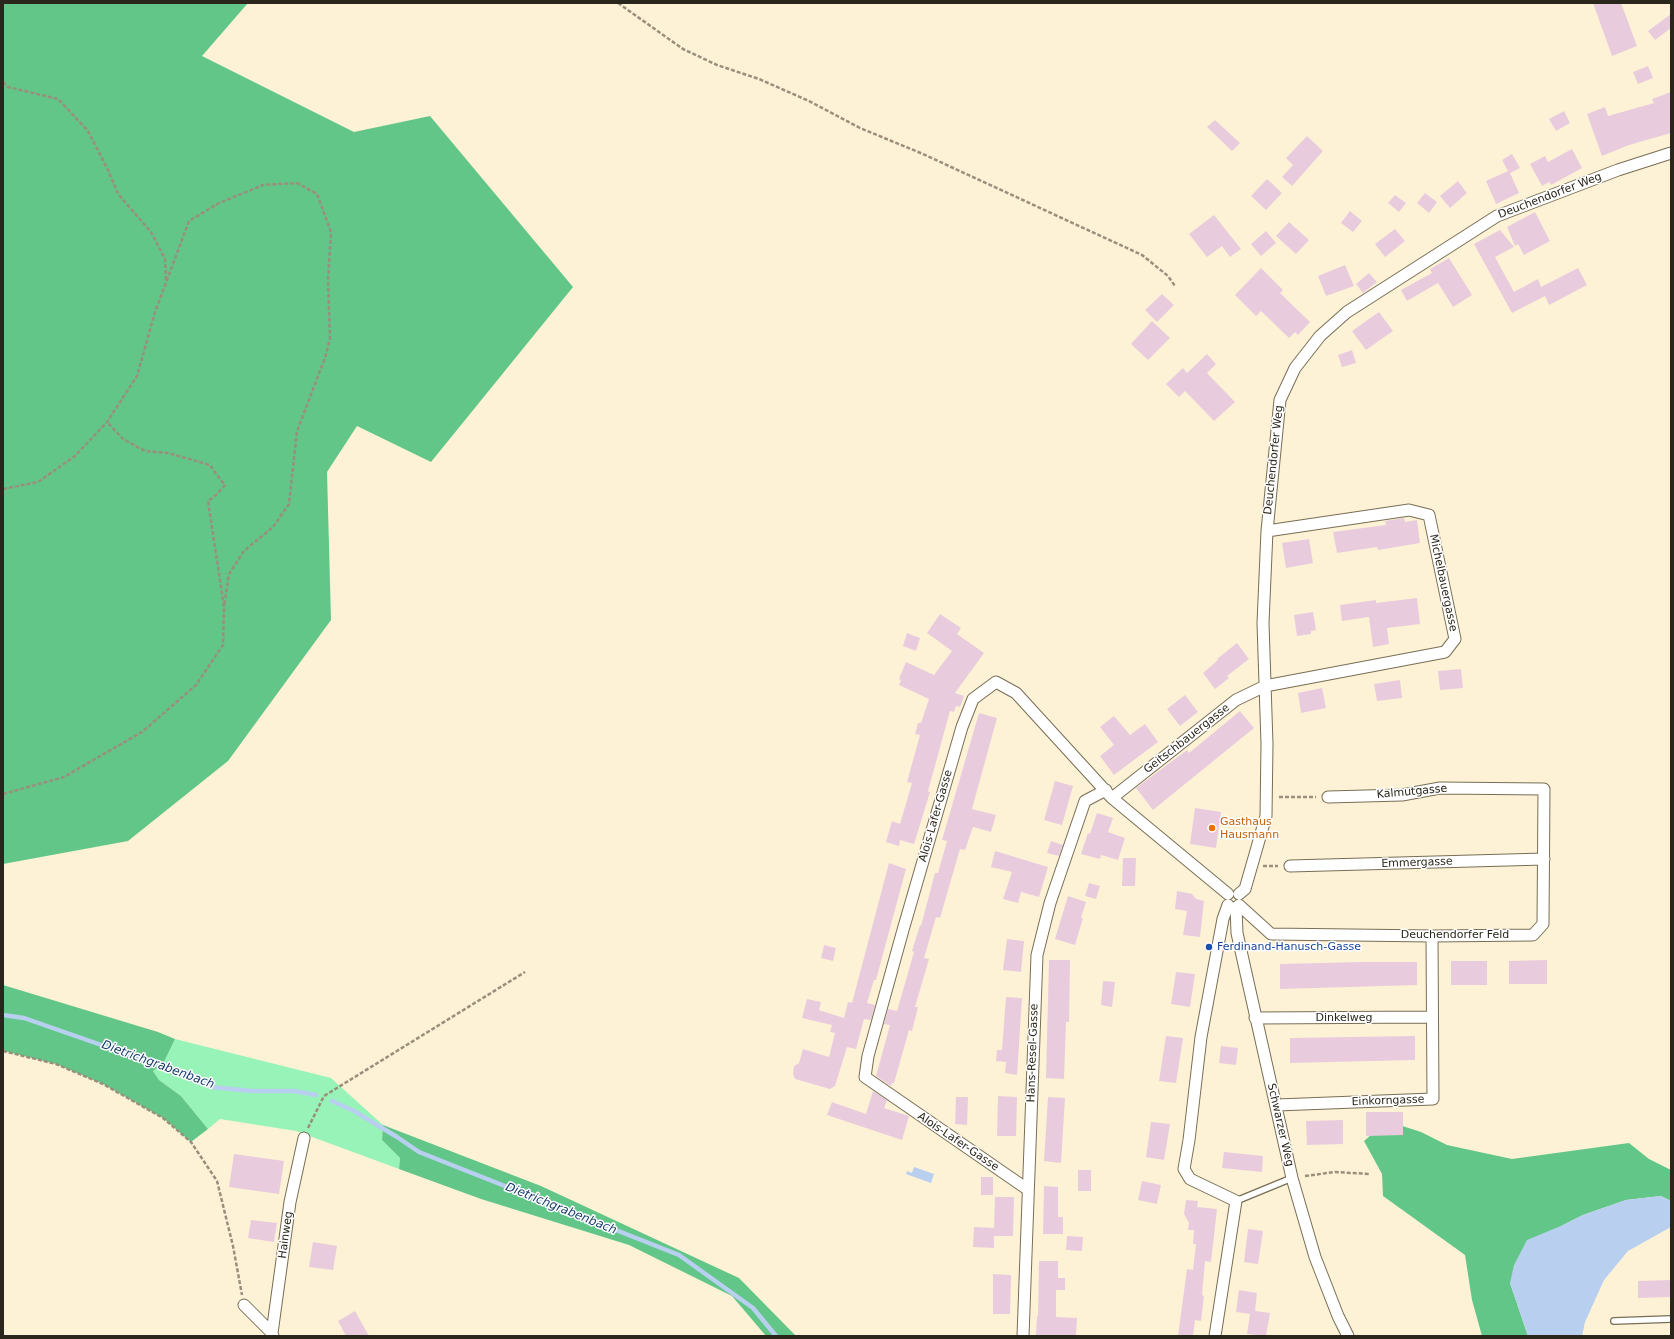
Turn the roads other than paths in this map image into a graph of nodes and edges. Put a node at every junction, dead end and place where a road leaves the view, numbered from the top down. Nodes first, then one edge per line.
1 (1671, 153) edge
2 (1267, 531) junction
3 (1265, 686) junction
4 (1544, 789) joint
5 (1109, 794) junction
6 (1328, 797) road end
7 (1544, 859) junction
8 (1290, 866) road end
9 (1234, 901) junction
10 (1432, 936) junction
11 (1432, 1017) junction
12 (1255, 1018) junction
13 (1277, 1105) junction
14 (304, 1138) road end
15 (1292, 1178) junction
16 (1027, 1189) junction
17 (1236, 1201) junction
18 (244, 1305) road end
19 (1671, 1319) edge
20 (1614, 1320) dead end
21 (272, 1334) edge
22 (1023, 1336) edge
23 (1216, 1336) edge
24 (1348, 1336) edge

1 - 2 street, Deuchendorfer Weg
2 - 3 street, Deuchendorfer Weg
2 - 3 street, Michelbauergasse
3 - 5 street, Geitschbauergasse
3 - 9 street, Deuchendorfer Weg
4 - 6 street, Kalmutgasse
4 - 7 street, Deuchendorfer Feld
5 - 9 street, Alois-Lafer-Gasse
5 - 16 street, Hans-Resel-Gasse
5 - 16 street, Alois-Lafer-Gasse
7 - 8 street, Emmergasse
7 - 10 street, Deuchendorfer Feld
9 - 10 street, Deuchendorfer Feld
9 - 12 street, Schwarzer Weg
9 - 17 street
10 - 11 street, Einkorngasse
11 - 12 street, Dinkelweg
11 - 13 street, Einkorngasse
12 - 13 street, Schwarzer Weg
13 - 15 street, Schwarzer Weg
14 - 21 street, Hainweg
15 - 17 lane
15 - 24 street, Schwarzer Weg
16 - 22 street, Hans-Resel-Gasse
17 - 23 street
18 - 21 street, Hainweg
19 - 20 lane

